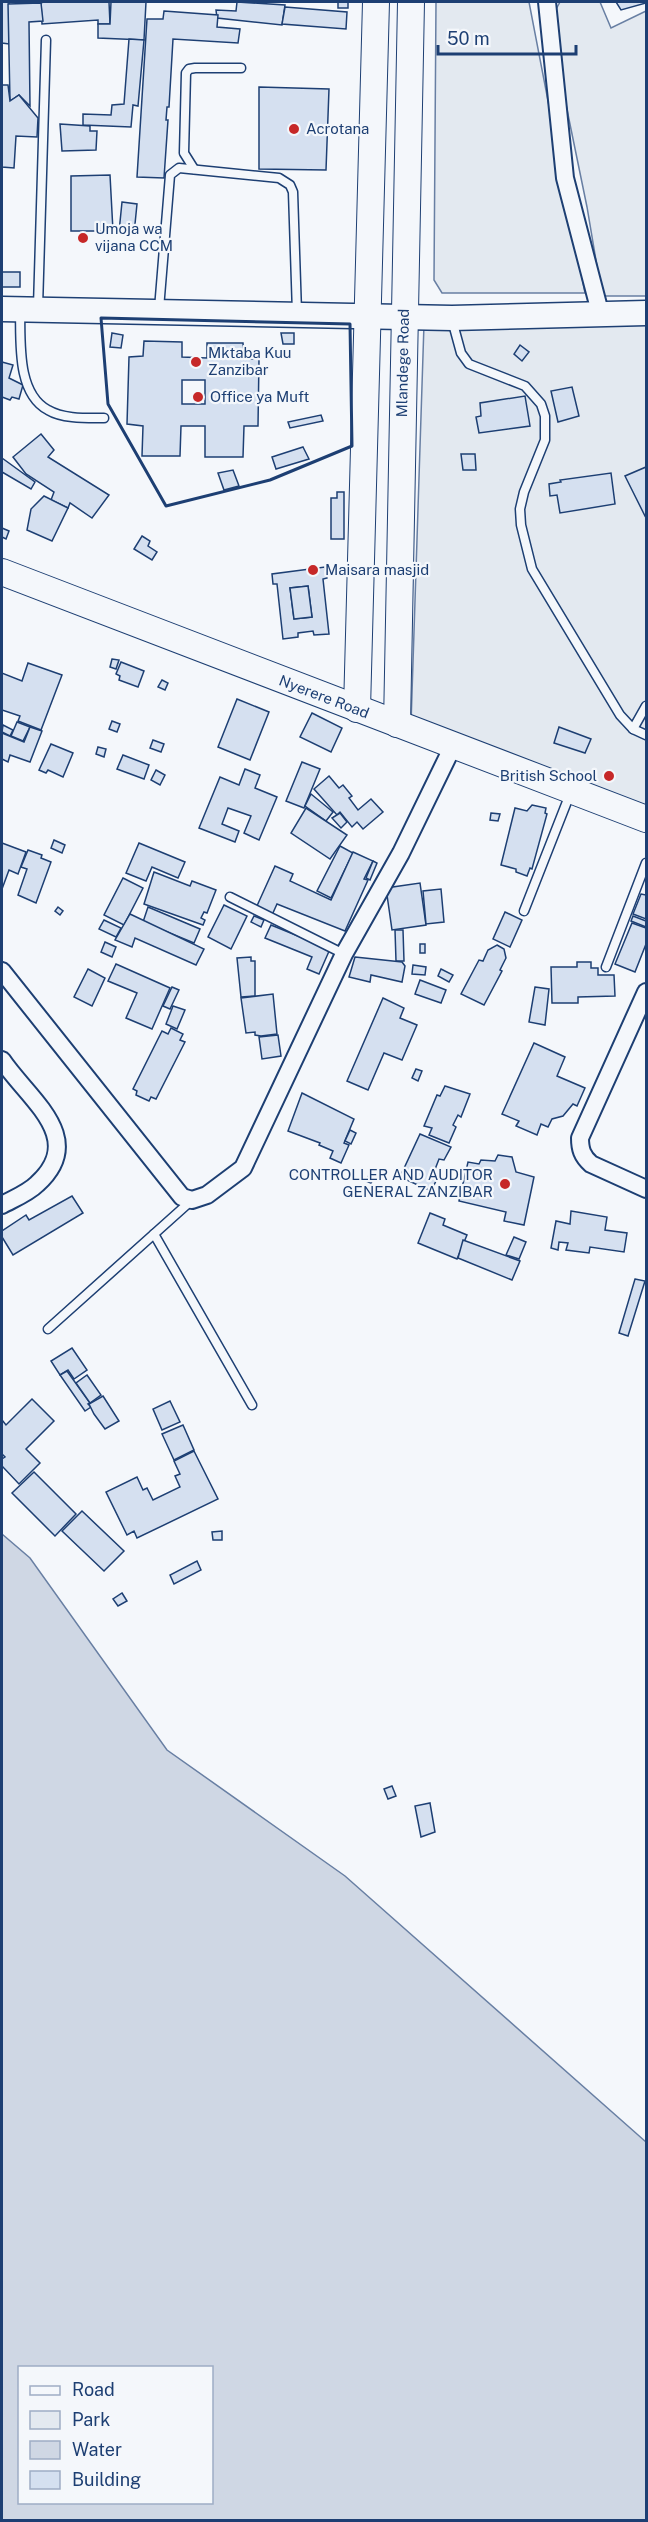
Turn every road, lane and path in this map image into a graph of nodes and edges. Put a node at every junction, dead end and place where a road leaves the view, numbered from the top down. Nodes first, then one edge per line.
1 (376, 2) edge
2 (411, 2) edge
3 (547, 2) edge
4 (46, 40) dead end
5 (242, 68) dead end
6 (194, 169) junction
7 (20, 310) edge
8 (159, 312) junction
9 (646, 313) edge
10 (297, 315) junction
11 (601, 315) junction
12 (366, 317) junction
13 (404, 317) junction
14 (452, 318) junction
15 (104, 418) dead end
16 (2, 572) edge
17 (646, 706) edge
18 (357, 709) junction
19 (397, 724) junction
20 (633, 729) junction
21 (646, 735) edge
22 (453, 746) junction
23 (571, 790) junction
24 (646, 819) edge
25 (646, 863) edge
26 (230, 897) dead end
27 (524, 910) dead end
28 (344, 954) junction
29 (606, 967) dead end
30 (2, 971) edge
31 (646, 992) edge
32 (2, 1060) edge
33 (646, 1189) edge
34 (192, 1200) junction
35 (2, 1205) edge
36 (154, 1234) junction
37 (48, 1329) dead end
38 (252, 1405) dead end

1 - 12 main road
2 - 13 main road, Mlandege Road
3 - 11 street
4 - 7 lane
5 - 6 lane
6 - 8 lane
6 - 10 lane
7 - 8 street
7 - 15 lane
8 - 10 street
9 - 11 street
10 - 12 street
11 - 14 street
12 - 13 street
12 - 18 main road
13 - 14 street
13 - 19 main road, Mlandege Road
14 - 20 lane
16 - 18 main road, Nyerere Road
17 - 20 lane
18 - 19 main road, Nyerere Road
19 - 22 main road, Nyerere Road
20 - 21 lane
22 - 23 main road, Nyerere Road
22 - 28 street
23 - 24 main road, Nyerere Road
23 - 27 lane
25 - 29 lane
26 - 28 lane
28 - 34 street
30 - 34 street
31 - 33 street
32 - 35 street
34 - 36 lane
36 - 37 lane
36 - 38 lane

